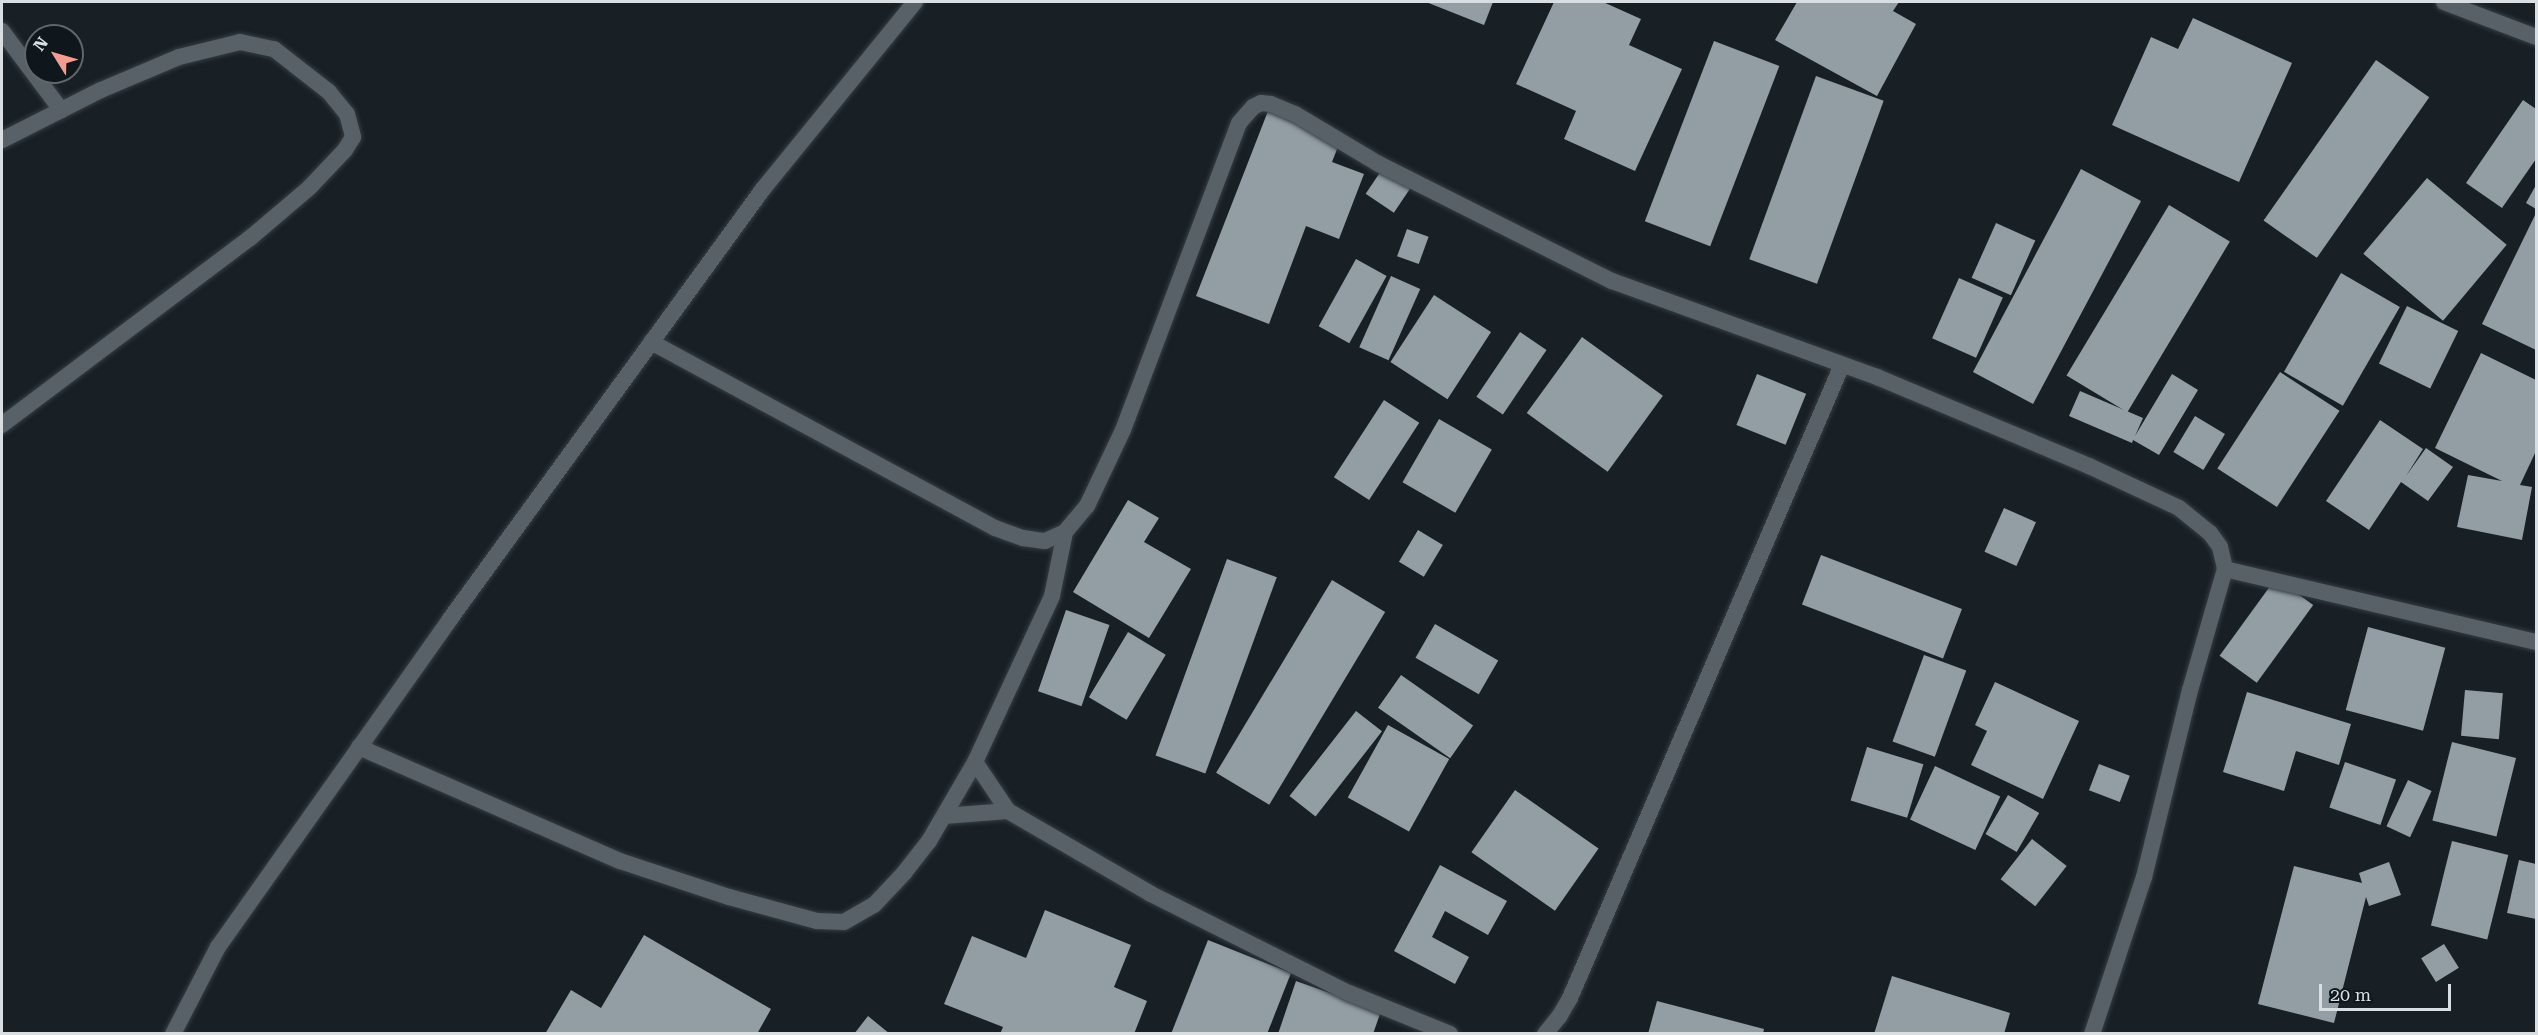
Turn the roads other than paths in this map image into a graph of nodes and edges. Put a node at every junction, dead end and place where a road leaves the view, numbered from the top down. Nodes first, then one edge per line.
1 (915, 2) edge
2 (2444, 2) edge
3 (2, 31) edge
4 (2536, 37) edge
5 (62, 110) junction
6 (2, 140) edge
7 (651, 342) junction
8 (1842, 364) junction
9 (2, 425) edge
10 (1065, 532) junction
11 (2225, 569) junction
12 (2536, 642) edge
13 (359, 747) junction
14 (975, 762) junction
15 (1008, 811) junction
16 (944, 816) junction
17 (173, 1034) edge
18 (1450, 1034) edge
19 (1545, 1034) edge
20 (2092, 1034) edge

1 - 7 street
2 - 4 street
3 - 5 street
5 - 6 street
5 - 9 street
7 - 10 street
7 - 13 street
8 - 10 street
8 - 11 street
8 - 19 street
10 - 14 street
11 - 12 street
11 - 20 street
13 - 16 street
13 - 17 street
14 - 15 street
14 - 16 street
15 - 16 street
15 - 18 street

